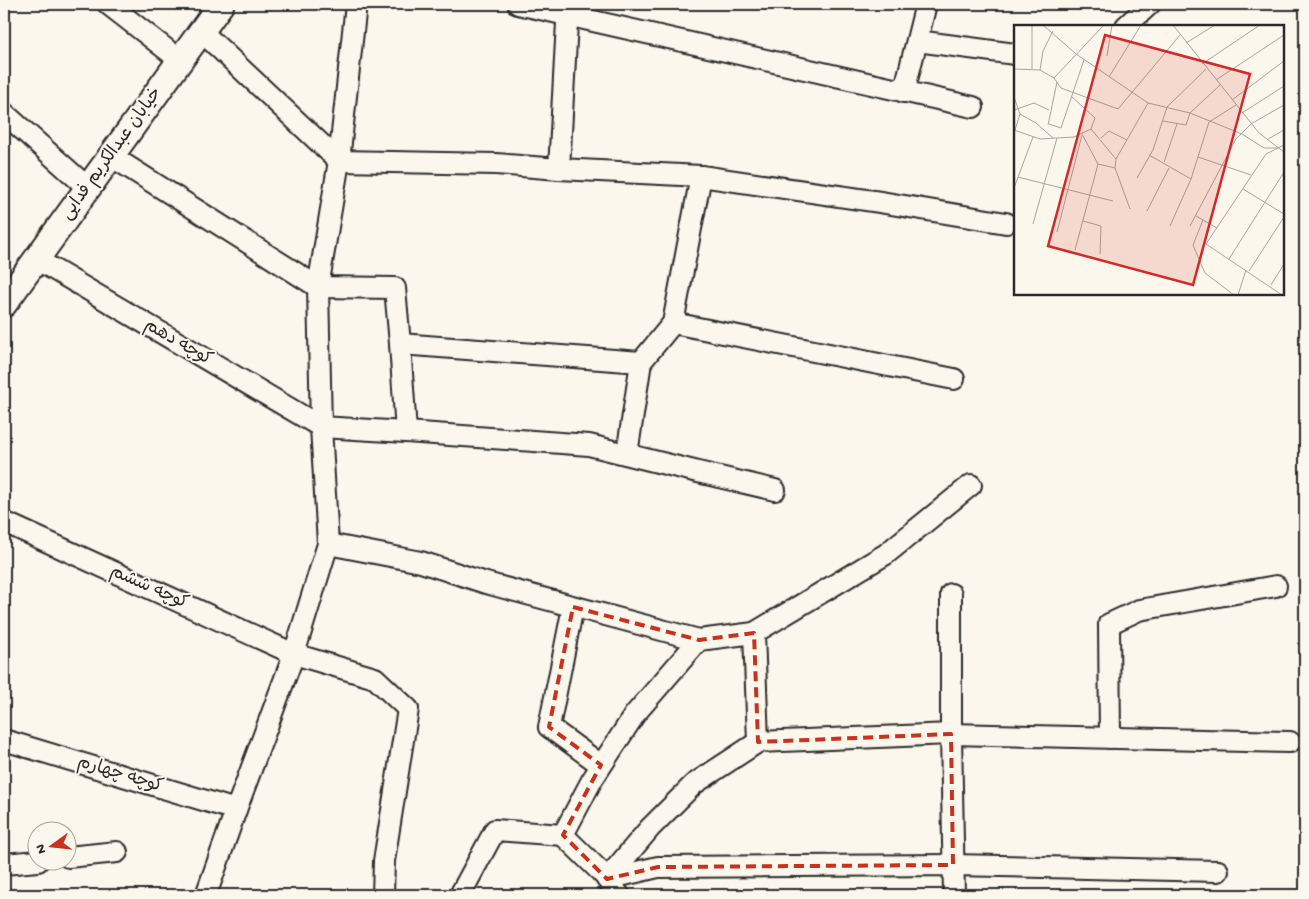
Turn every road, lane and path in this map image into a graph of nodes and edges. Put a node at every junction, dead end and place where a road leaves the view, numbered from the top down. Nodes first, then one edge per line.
1 (108, 4) edge
2 (221, 4) edge
3 (356, 4) edge
4 (518, 4) edge
5 (926, 4) edge
6 (1150, 4) edge
7 (568, 9) edge
8 (1127, 25) edge
9 (201, 31) junction
10 (917, 41) junction
11 (1014, 54) edge
12 (180, 60) junction
13 (904, 92) junction
14 (973, 107) dead end
15 (4, 113) edge
16 (111, 156) junction
17 (339, 160) junction
18 (559, 169) junction
19 (700, 176) junction
20 (88, 188) junction
21 (1006, 223) dead end
22 (36, 259) junction
23 (318, 287) junction
24 (7, 292) edge
25 (673, 323) junction
26 (400, 344) junction
27 (642, 362) junction
28 (954, 379) dead end
29 (321, 427) junction
30 (406, 432) junction
31 (627, 454) junction
32 (972, 485) dead end
33 (775, 490) dead end
34 (4, 522) edge
35 (328, 544) junction
36 (1276, 586) dead end
37 (951, 594) dead end
38 (573, 607) junction
39 (754, 633) junction
40 (699, 640) junction
41 (294, 654) junction
42 (951, 734) junction
43 (1110, 738) junction
44 (4, 740) edge
45 (758, 742) junction
46 (1290, 742) dead end
47 (601, 765) junction
48 (236, 810) junction
49 (563, 835) junction
50 (117, 852) dead end
51 (78, 856) edge
52 (28, 862) edge
53 (4, 864) edge
54 (953, 865) junction
55 (1218, 871) dead end
56 (607, 879) junction
57 (206, 895) edge
58 (383, 895) edge
59 (460, 895) edge
60 (619, 895) edge
61 (954, 895) edge

1 - 12 street
2 - 9 street, خیابان عبدالکریم فدایی
3 - 17 street
4 - 7 street
5 - 10 street
6 - 8 street
7 - 13 street
7 - 18 street
9 - 12 street, خیابان عبدالکریم فدایی
9 - 17 street
10 - 11 street
10 - 13 street
12 - 16 street, خیابان عبدالکریم فدایی
13 - 14 street
15 - 20 street
16 - 20 street, خیابان عبدالکریم فدایی
16 - 23 street
17 - 18 street
17 - 23 street
18 - 19 street
19 - 21 street
19 - 25 street
20 - 22 street, خیابان عبدالکریم فدایی
22 - 24 street, خیابان عبدالکریم فدایی
22 - 29 street, کوچه دهم
23 - 26 street
23 - 29 street
25 - 27 street
25 - 28 street
26 - 27 street
26 - 30 street
27 - 31 street
29 - 30 street
29 - 35 street
30 - 31 street
31 - 33 street
32 - 39 street
34 - 41 street, کوچه ششم
35 - 38 street
35 - 41 street
36 - 43 street
37 - 42 street
38 - 40 street
38 - 47 street
39 - 40 street
39 - 45 street
40 - 47 street
41 - 48 street
41 - 58 street, کوچه ششم
42 - 43 street
42 - 45 street
42 - 54 street
43 - 46 street
44 - 48 street, کوچه چهارم
45 - 56 street
47 - 49 street
48 - 57 street
49 - 56 street
49 - 59 street
50 - 51 street
52 - 53 street
54 - 55 street
54 - 56 street
54 - 61 street
56 - 60 street

